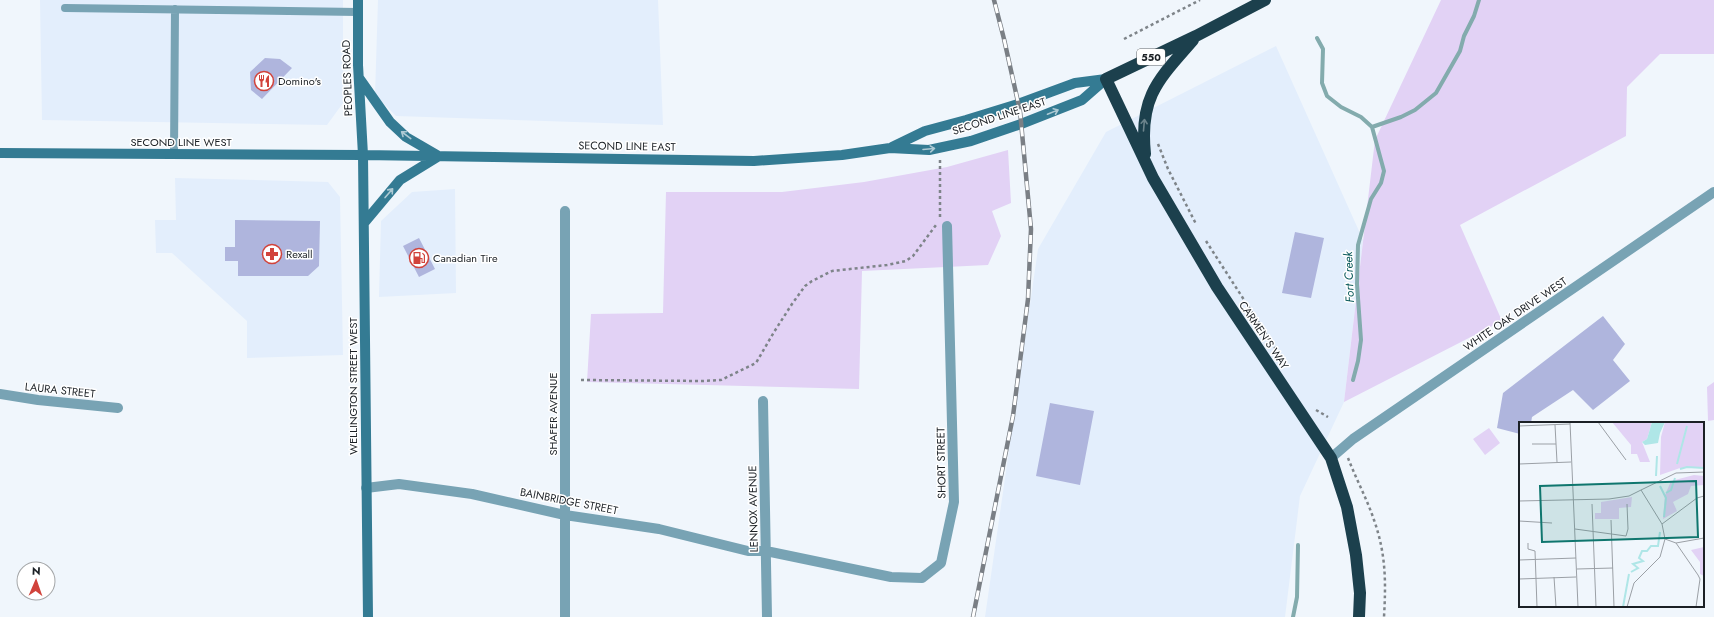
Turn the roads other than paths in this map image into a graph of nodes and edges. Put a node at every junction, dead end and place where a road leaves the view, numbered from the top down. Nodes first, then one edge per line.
1 (358, 0) edge
2 (1265, 0) edge
3 (65, 8) dead end
4 (175, 9) junction
5 (358, 12) junction
6 (1196, 36) junction
7 (359, 78) junction
8 (1106, 79) junction
9 (890, 148) junction
10 (0, 153) edge
11 (174, 154) junction
12 (363, 155) junction
13 (439, 156) junction
14 (1146, 164) junction
15 (1714, 192) edge
16 (565, 211) dead end
17 (364, 223) junction
18 (947, 226) dead end
19 (0, 394) edge
20 (762, 401) dead end
21 (118, 408) dead end
22 (1331, 458) junction
23 (366, 488) junction
24 (565, 515) junction
25 (766, 551) junction
26 (368, 617) edge
27 (565, 617) edge
28 (767, 617) edge
29 (1359, 617) edge

1 - 5 main road, PEOPLES ROAD
2 - 6 highway, SECOND LINE EAST / 550
3 - 4 lane
4 - 5 lane
4 - 11 lane
5 - 7 main road, PEOPLES ROAD
6 - 8 highway, SECOND LINE EAST / 550
14 -> 6 highway
7 - 12 main road, PEOPLES ROAD
13 -> 7 main road
8 - 9 main road, SECOND LINE EAST / 550
9 -> 8 main road, SECOND LINE EAST / 550
8 - 14 highway, CARMEN'S WAY
9 - 13 main road, SECOND LINE EAST / 550
10 - 11 main road, SECOND LINE WEST / 550
11 - 12 main road, SECOND LINE WEST / 550
12 - 13 main road, SECOND LINE EAST / 550
12 - 17 main road, WELLINGTON STREET WEST
17 -> 13 main road
14 - 22 highway, CARMEN'S WAY
15 - 22 street, WHITE OAK DRIVE WEST
16 - 24 street, SHAFER AVENUE
17 - 23 main road, WELLINGTON STREET WEST
18 - 25 street, SHORT STREET
19 - 21 street, LAURA STREET
20 - 25 street, LENNOX AVENUE
22 - 29 highway, CARMEN'S WAY
23 - 24 street, BAINBRIDGE STREET
23 - 26 main road, WELLINGTON STREET WEST
24 - 25 street, BAINBRIDGE STREET
24 - 27 street, SHAFER AVENUE
25 - 28 street, LENNOX AVENUE

